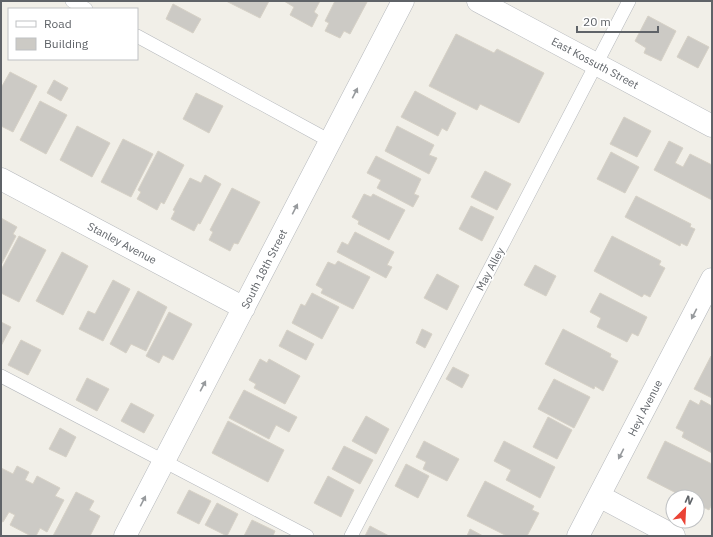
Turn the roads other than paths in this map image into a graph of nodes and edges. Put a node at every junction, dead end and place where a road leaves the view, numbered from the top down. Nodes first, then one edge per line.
1 (72, 1) edge
2 (403, 1) edge
3 (478, 1) edge
4 (629, 1) edge
5 (84, 8) edge
6 (138, 37) edge
7 (597, 64) junction
8 (712, 126) edge
9 (330, 141) junction
10 (1, 179) edge
11 (712, 279) edge
12 (244, 308) junction
13 (1, 376) edge
14 (164, 462) junction
15 (599, 496) junction
16 (125, 536) edge
17 (306, 536) edge
18 (351, 536) edge
19 (578, 536) edge
20 (674, 536) edge

1 - 5 lane
9 -> 2 street, South 18th Street
3 - 7 street, East Kossuth Street
4 - 7 lane, May Alley
6 - 9 lane
7 - 8 street, East Kossuth Street
7 - 18 lane, May Alley
12 -> 9 street, South 18th Street
10 - 12 street, Stanley Avenue
11 -> 15 street, Heyl Avenue
14 -> 12 street, South 18th Street
13 - 14 lane
16 -> 14 street, South 18th Street
14 - 17 lane
15 - 19 street, Heyl Avenue
15 - 20 street

